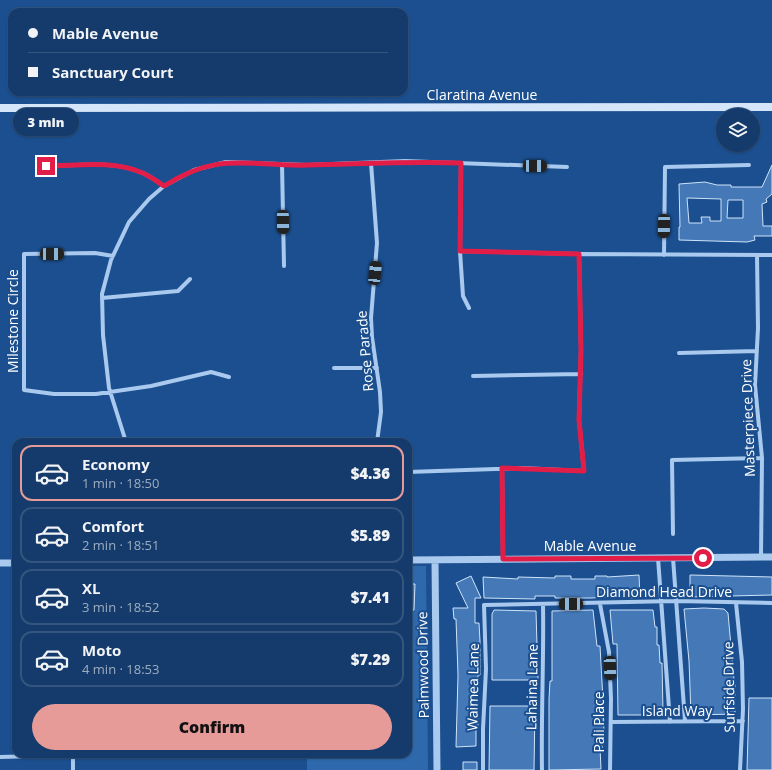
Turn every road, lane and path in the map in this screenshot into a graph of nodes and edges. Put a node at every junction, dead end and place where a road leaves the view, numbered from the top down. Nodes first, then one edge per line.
1 (772, 107) edge
2 (0, 108) edge
3 (371, 163) junction
4 (461, 163) junction
5 (282, 164) junction
6 (749, 165) dead end
7 (46, 166) dead end
8 (567, 167) dead end
9 (164, 186) junction
10 (460, 251) junction
11 (579, 254) junction
12 (772, 254) edge
13 (664, 255) junction
14 (757, 255) junction
15 (113, 256) junction
16 (284, 266) dead end
17 (190, 279) dead end
18 (102, 298) junction
19 (469, 308) dead end
20 (757, 351) junction
21 (679, 353) dead end
22 (334, 368) dead end
23 (376, 368) junction
24 (581, 374) junction
25 (473, 376) dead end
26 (229, 377) dead end
27 (111, 393) junction
28 (125, 438) edge
29 (377, 438) edge
30 (762, 458) junction
31 (502, 468) junction
32 (412, 472) edge
33 (673, 534) dead end
34 (761, 557) junction
35 (772, 557) edge
36 (658, 558) junction
37 (673, 558) junction
38 (503, 559) junction
39 (412, 560) edge
40 (434, 560) junction
41 (0, 563) edge
42 (12, 563) edge
43 (676, 601) junction
44 (661, 602) junction
45 (736, 603) junction
46 (772, 603) edge
47 (542, 604) junction
48 (600, 604) junction
49 (484, 605) joint
50 (743, 721) junction
51 (611, 722) junction
52 (670, 722) junction
53 (685, 722) junction
54 (0, 756) edge
55 (12, 756) edge
56 (73, 758) edge
57 (73, 770) edge
58 (437, 770) edge
59 (483, 770) edge
60 (542, 770) edge
61 (610, 770) edge
62 (740, 770) edge

1 - 2 main road, Claratina Avenue
3 - 4 street
3 - 5 street
3 - 23 street, Rose Parade
4 - 8 street
4 - 10 street
5 - 9 street
5 - 16 street
6 - 13 street
7 - 9 street
9 - 15 street
10 - 11 street
10 - 19 street
11 - 13 street
11 - 24 street
12 - 14 street
13 - 14 street
14 - 20 street, Masterpiece Drive
15 - 18 street
15 - 27 street, Milestone Circle
17 - 18 street
18 - 27 street
20 - 21 street
20 - 30 street, Masterpiece Drive
22 - 23 street
23 - 29 street, Rose Parade
24 - 25 street
24 - 31 street
26 - 27 street
27 - 28 street
30 - 33 street
30 - 34 street, Masterpiece Drive
31 - 32 street
31 - 38 street
34 - 35 street, Mable Avenue
34 - 37 street, Mable Avenue
36 - 37 street, Mable Avenue
36 - 38 street, Mable Avenue
36 - 44 street
37 - 43 street
38 - 40 street, Mable Avenue
39 - 40 street, Mable Avenue
40 - 58 street, Palmwood Drive
41 - 42 street
43 - 44 street, Diamond Head Drive
43 - 45 street, Diamond Head Drive
43 - 53 street
44 - 48 street, Diamond Head Drive
44 - 52 street
45 - 46 street, Diamond Head Drive
45 - 50 street, Surfside Drive
47 - 48 street, Diamond Head Drive
47 - 49 street, Diamond Head Drive
47 - 60 street, Lahaina Lane
48 - 51 street, Pali Place
49 - 59 street, Waimea Lane
50 - 53 street, Island Way
50 - 62 street, Surfside Drive
51 - 52 street, Island Way
51 - 61 street, Pali Place
52 - 53 street, Island Way
54 - 55 street
56 - 57 street

